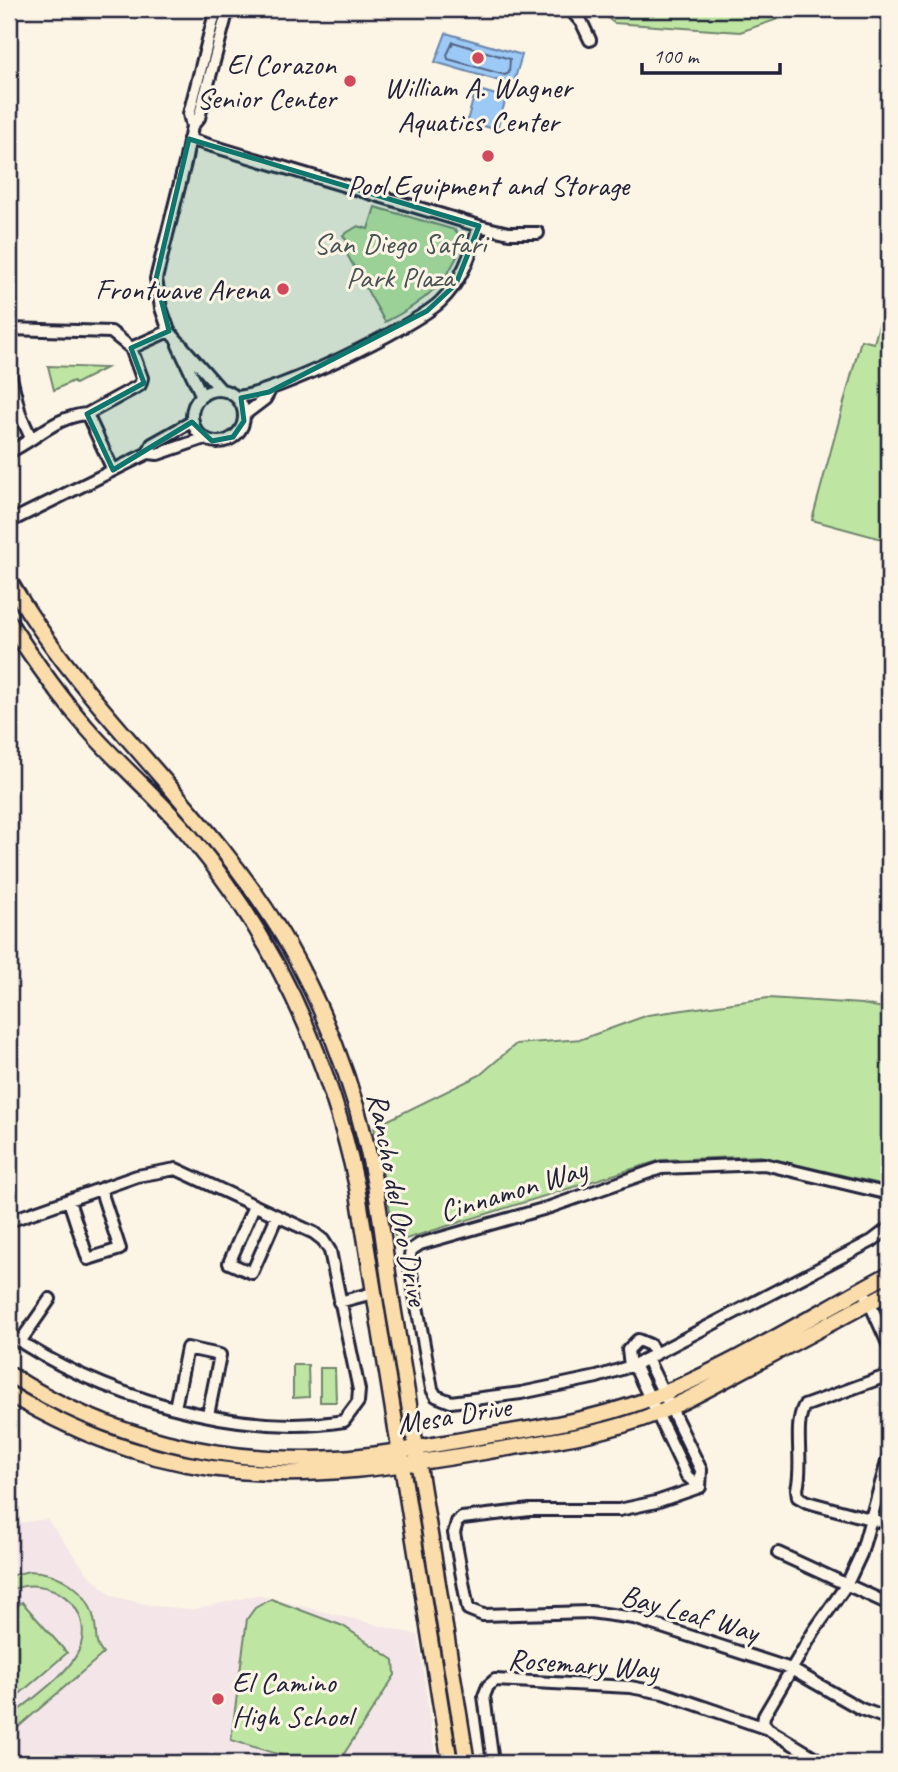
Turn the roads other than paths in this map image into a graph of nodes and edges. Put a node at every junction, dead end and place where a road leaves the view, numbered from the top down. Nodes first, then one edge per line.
1 (216, 9) edge
2 (228, 9) edge
3 (570, 9) edge
4 (590, 40) dead end
5 (192, 126) junction
6 (189, 139) junction
7 (479, 226) junction
8 (538, 233) dead end
9 (9, 329) edge
10 (173, 335) junction
11 (131, 348) junction
12 (9, 369) edge
13 (221, 390) junction
14 (269, 392) junction
15 (202, 396) junction
16 (236, 397) junction
17 (87, 414) junction
18 (244, 415) junction
19 (193, 421) junction
20 (31, 438) junction
21 (205, 438) junction
22 (9, 452) edge
23 (148, 453) junction
24 (113, 470) junction
25 (9, 522) edge
26 (9, 580) edge
27 (9, 622) edge
28 (101, 1191) junction
29 (889, 1194) edge
30 (69, 1201) junction
31 (254, 1206) junction
32 (276, 1216) junction
33 (9, 1221) edge
34 (889, 1228) edge
35 (363, 1230) junction
36 (889, 1274) edge
37 (390, 1288) junction
38 (862, 1289) junction
39 (889, 1292) edge
40 (373, 1293) junction
41 (50, 1299) dead end
42 (339, 1302) junction
43 (870, 1302) junction
44 (397, 1330) junction
45 (9, 1334) edge
46 (20, 1342) junction
47 (889, 1346) edge
48 (651, 1356) junction
49 (632, 1365) junction
50 (9, 1374) edge
51 (889, 1375) edge
52 (9, 1394) edge
53 (657, 1395) junction
54 (175, 1408) junction
55 (664, 1410) junction
56 (208, 1415) junction
57 (416, 1448) junction
58 (399, 1450) junction
59 (889, 1460) edge
60 (419, 1463) junction
61 (401, 1466) junction
62 (873, 1520) junction
63 (889, 1524) edge
64 (778, 1553) dead end
65 (847, 1584) junction
66 (889, 1604) edge
67 (791, 1669) junction
68 (889, 1719) edge
69 (768, 1729) junction
70 (450, 1763) edge
71 (467, 1763) edge
72 (493, 1763) edge
73 (824, 1763) edge

1 - 5 street
2 - 5 street
3 - 4 street
5 - 6 street
6 - 7 street
6 - 10 street
7 - 8 street
7 - 14 street
9 - 11 street
10 - 11 street
10 - 13 street
10 - 15 street
11 - 17 street
12 - 20 street
13 - 15 street
13 - 16 street
14 - 16 street
14 - 18 street
15 - 19 street
16 - 18 street
17 - 20 street
17 - 24 street
18 - 21 street
19 - 21 street
19 - 23 street
20 - 22 street
21 - 23 street
23 - 24 street
24 - 25 street
26 - 37 main road, Rancho del Oro Drive
27 - 35 main road, Rancho del Oro Drive
28 - 30 street
28 - 30 street
28 - 31 street
29 - 49 street, Cinnamon Way
30 - 33 street
31 - 32 street
31 - 32 street
32 - 42 street
34 - 48 street, Cinnamon Way
35 - 37 main road
35 - 40 main road, Rancho del Oro Drive
36 - 38 main road, Mesa Drive
37 - 44 main road, Rancho del Oro Drive
38 - 43 street
38 - 53 main road, Mesa Drive
39 - 43 main road, Mesa Drive
40 - 42 street
40 - 44 main road
40 - 58 main road, Rancho del Oro Drive
41 - 46 street
42 - 56 street
43 - 47 street
43 - 55 main road, Mesa Drive
44 - 57 main road, Rancho del Oro Drive
45 - 46 street
46 - 54 street
48 - 49 street, Cinnamon Way
48 - 49 street
48 - 53 street
49 - 53 street
50 - 58 main road, Mesa Drive
51 - 62 street
52 - 61 main road, Mesa Drive
53 - 55 street
53 - 57 main road, Mesa Drive
54 - 56 street
54 - 56 street
55 - 60 main road, Mesa Drive
55 - 67 street, Bay Leaf Way
57 - 58 main road, Mesa Drive
57 - 60 main road, Rancho del Oro Drive
58 - 61 main road, Rancho del Oro Drive
59 - 62 street
60 - 61 main road, Mesa Drive
60 - 71 main road, Rancho del Oro Drive
61 - 70 main road, Rancho del Oro Drive
62 - 63 street
62 - 65 street
64 - 65 street
65 - 66 street
65 - 67 street
67 - 68 street, Bay Leaf Way
67 - 69 street
69 - 72 street, Rosemary Way
69 - 73 street, Rosemary Way

